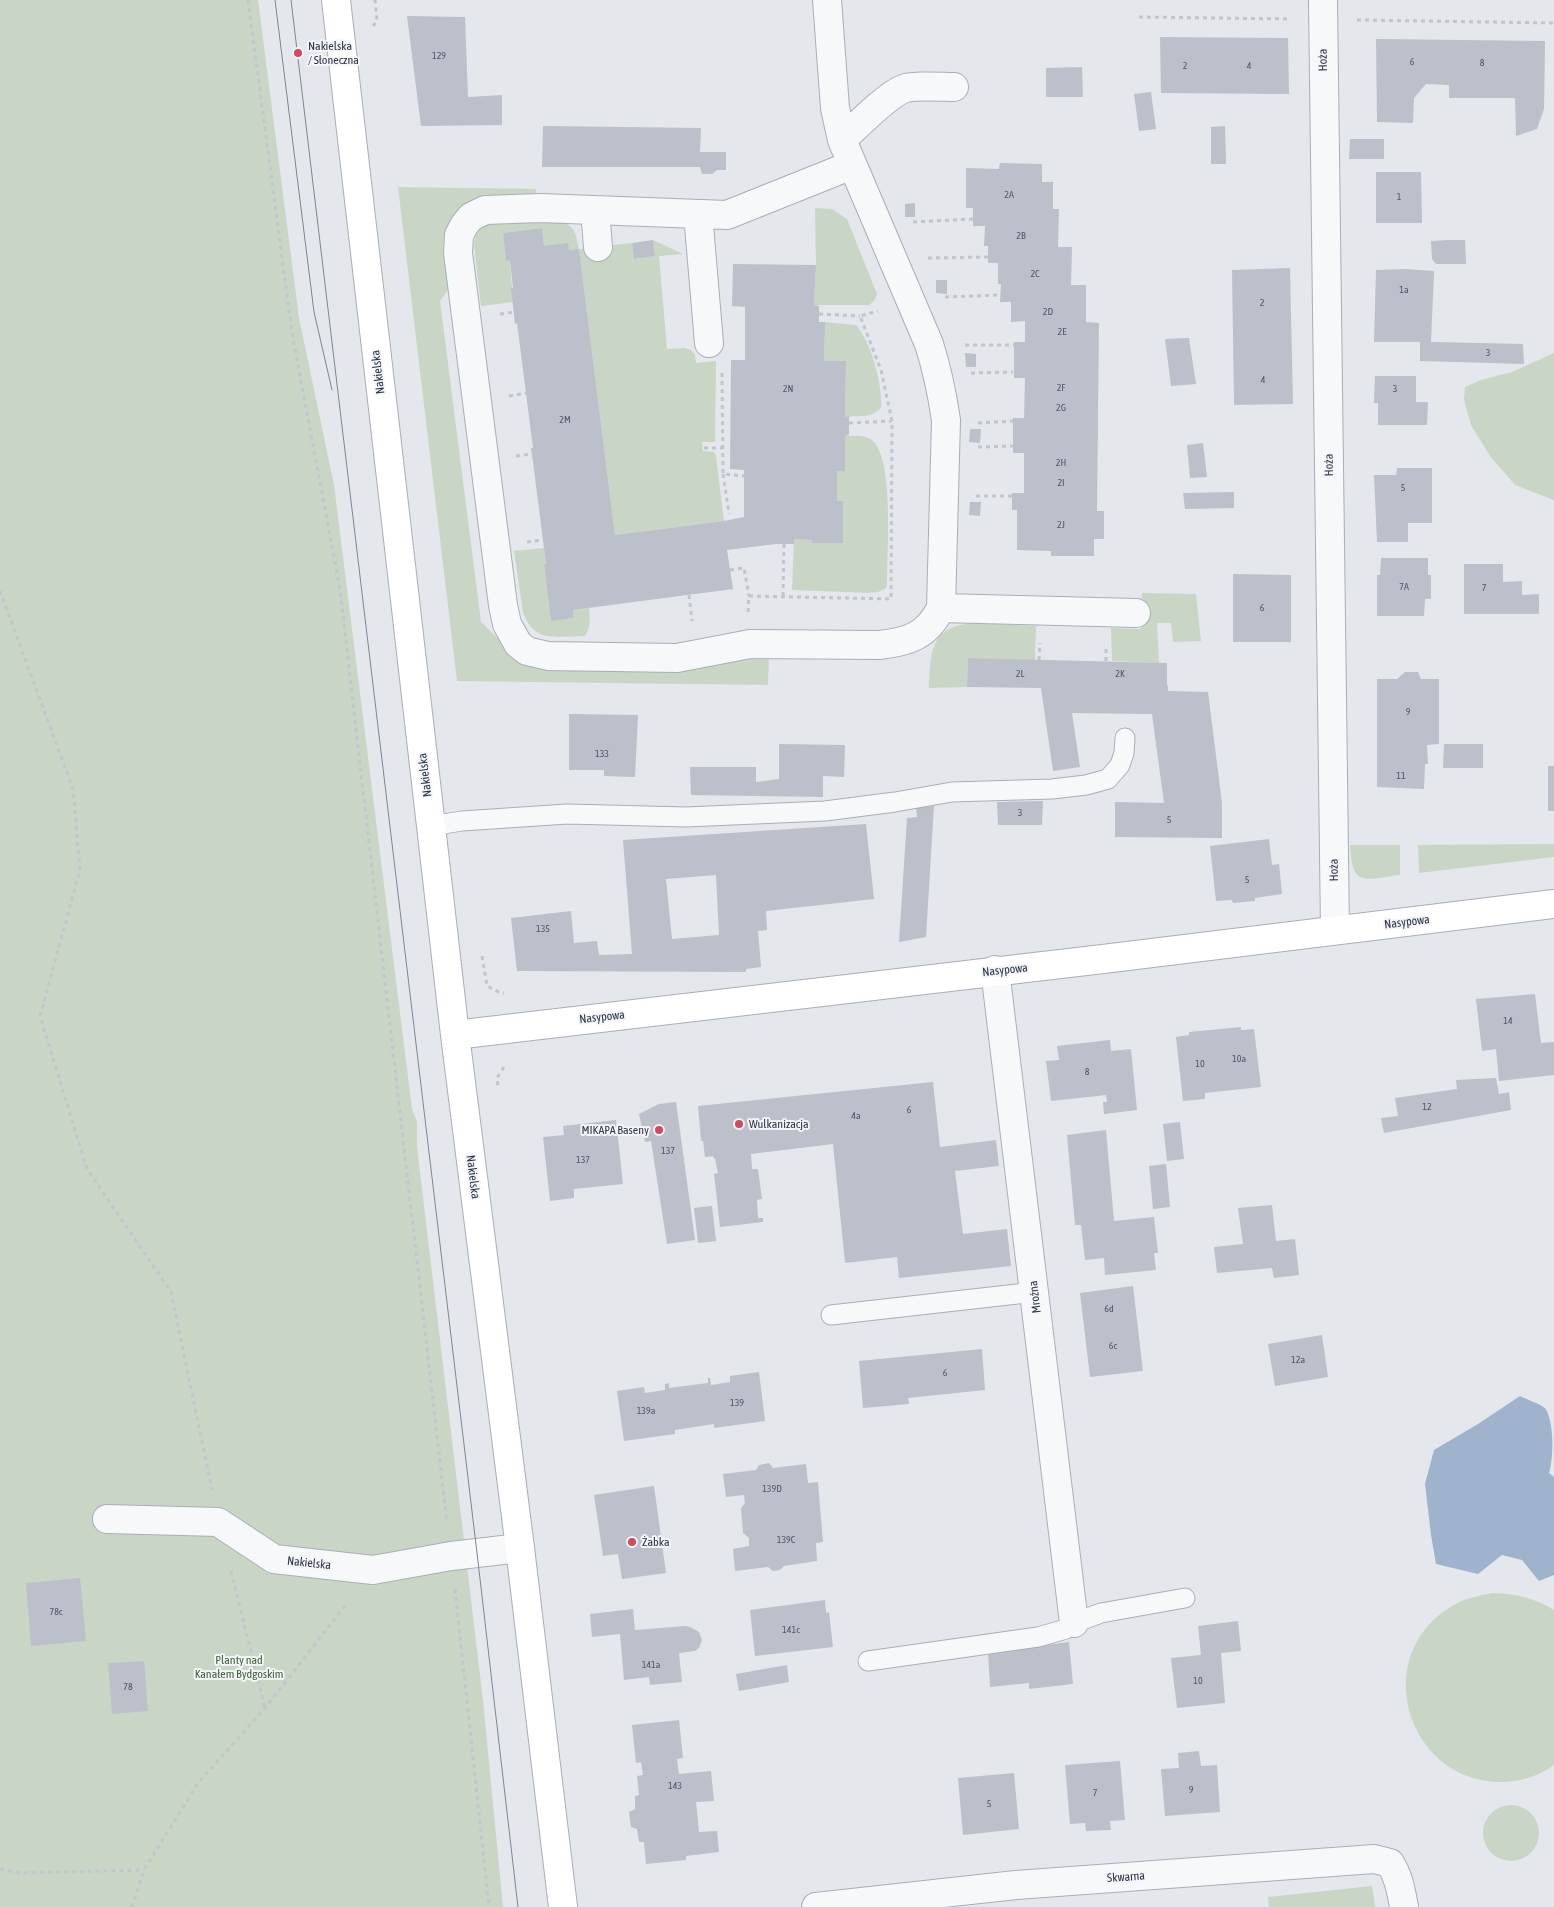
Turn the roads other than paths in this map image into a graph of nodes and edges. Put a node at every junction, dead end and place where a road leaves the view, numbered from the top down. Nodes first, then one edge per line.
1 (336, 0) edge
2 (828, 0) edge
3 (1323, 0) edge
4 (954, 87) dead end
5 (842, 140) junction
6 (852, 165) junction
7 (595, 210) junction
8 (698, 214) junction
9 (598, 247) dead end
10 (708, 343) road end
11 (941, 608) junction
12 (1136, 614) dead end
13 (1124, 738) dead end
14 (430, 826) junction
15 (1554, 904) edge
16 (1335, 930) junction
17 (995, 970) junction
18 (455, 1035) junction
19 (1035, 1292) junction
20 (830, 1315) dead end
21 (107, 1519) dead end
22 (520, 1548) junction
23 (1185, 1598) dead end
24 (1074, 1623) junction
25 (868, 1661) dead end
26 (563, 1907) edge
27 (816, 1907) edge
28 (1404, 1907) edge

1 - 14 main road, Nakielska
2 - 5 street
3 - 16 street, Hoża
4 - 5 street
5 - 6 street
6 - 8 street
6 - 11 street
7 - 8 street
7 - 9 street
7 - 11 street
8 - 10 street
11 - 12 street
13 - 14 lane
14 - 18 main road, Nakielska
15 - 16 main road, Nasypowa
16 - 17 main road, Nasypowa
17 - 18 main road, Nasypowa
17 - 19 street, Mroźna
18 - 22 main road, Nakielska
19 - 20 lane
19 - 24 street, Mroźna
21 - 22 street, Nakielska
22 - 26 main road, Nakielska
23 - 24 lane
24 - 25 lane
27 - 28 street, Skwarna

